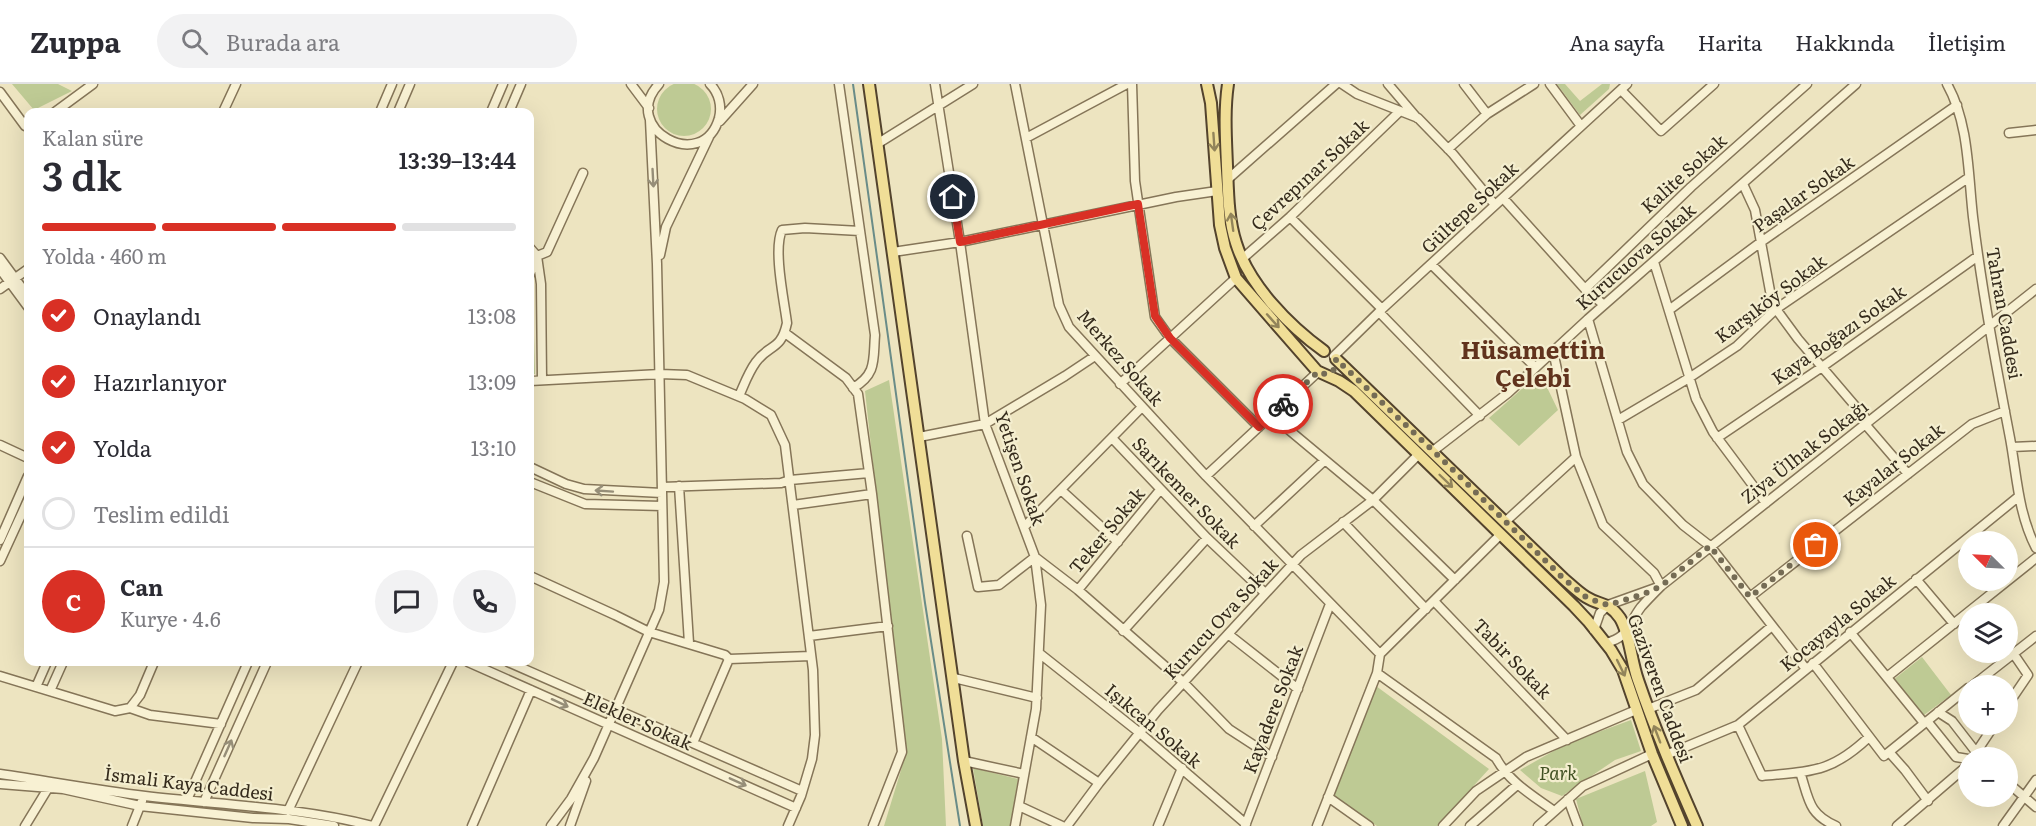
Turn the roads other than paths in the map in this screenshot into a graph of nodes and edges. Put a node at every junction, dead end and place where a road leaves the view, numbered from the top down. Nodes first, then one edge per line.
1 (236, 84) edge
2 (392, 84) edge
3 (410, 84) edge
4 (503, 84) edge
5 (521, 84) edge
6 (631, 84) edge
7 (659, 84) edge
8 (710, 84) edge
9 (753, 84) edge
10 (839, 84) edge
11 (869, 84) edge
12 (935, 84) edge
13 (973, 84) edge
14 (1016, 84) edge
15 (1127, 84) edge
16 (1132, 84) edge
17 (1207, 84) edge
18 (1228, 84) edge
19 (1336, 84) edge
20 (1342, 84) edge
21 (1359, 84) edge
22 (1388, 84) edge
23 (1464, 84) edge
24 (1534, 84) edge
25 (1550, 84) edge
26 (1714, 84) edge
27 (1807, 84) edge
28 (1856, 84) edge
29 (1947, 84) edge
30 (89, 85) edge
31 (1624, 87) edge
32 (1351, 90) junction
33 (0, 92) edge
34 (1957, 105) junction
35 (939, 106) junction
36 (60, 108) edge
37 (227, 108) edge
38 (382, 108) edge
39 (400, 108) edge
40 (493, 108) edge
41 (511, 108) edge
42 (649, 108) junction
43 (1399, 112) junction
44 (1487, 114) junction
45 (1418, 118) junction
46 (650, 120) junction
47 (717, 124) junction
48 (24, 125) edge
49 (1581, 126) junction
50 (2036, 130) edge
51 (711, 133) junction
52 (2009, 134) dead end
53 (1026, 138) junction
54 (877, 144) junction
55 (1448, 149) junction
56 (583, 173) dead end
57 (1968, 178) junction
58 (1228, 179) junction
59 (1743, 184) junction
60 (1217, 191) junction
61 (1499, 202) junction
62 (1138, 204) junction
63 (1290, 217) junction
64 (1043, 224) junction
65 (860, 231) junction
66 (960, 242) junction
67 (1761, 242) junction
68 (893, 252) junction
69 (534, 253) edge
70 (537, 256) junction
71 (1978, 256) junction
72 (0, 258) edge
73 (1242, 259) junction
74 (1654, 262) junction
75 (534, 264) edge
76 (657, 264) junction
77 (1431, 264) junction
78 (0, 269) edge
79 (24, 271) edge
80 (1236, 278) junction
81 (13, 280) junction
82 (0, 289) edge
83 (1585, 289) junction
84 (2036, 289) edge
85 (24, 292) edge
86 (24, 300) edge
87 (1604, 305) junction
88 (1776, 309) junction
89 (1380, 310) junction
90 (1669, 310) junction
91 (1588, 319) junction
92 (1991, 325) junction
93 (785, 333) junction
94 (1170, 338) junction
95 (1553, 351) junction
96 (1095, 356) junction
97 (1331, 356) junction
98 (1535, 367) junction
99 (1822, 367) junction
100 (1319, 371) junction
101 (660, 374) junction
102 (1689, 378) junction
103 (542, 380) junction
104 (534, 381) edge
105 (1120, 384) junction
106 (854, 388) junction
107 (739, 396) junction
108 (1142, 407) junction
109 (2005, 411) junction
110 (1271, 415) junction
111 (1480, 416) junction
112 (1618, 420) junction
113 (1866, 423) junction
114 (985, 424) junction
115 (1259, 427) junction
116 (920, 437) junction
117 (1112, 438) junction
118 (1717, 438) junction
119 (0, 445) edge
120 (2036, 446) edge
121 (2012, 447) junction
122 (1433, 451) junction
123 (1419, 454) junction
124 (24, 456) edge
125 (1576, 457) junction
126 (1325, 460) junction
127 (534, 469) edge
128 (869, 473) junction
129 (1908, 474) junction
130 (1206, 476) junction
131 (790, 480) junction
132 (534, 484) edge
133 (24, 485) edge
134 (679, 486) junction
135 (662, 490) junction
136 (1061, 490) junction
137 (1160, 490) junction
138 (872, 494) junction
139 (2018, 497) junction
140 (1373, 500) junction
141 (1766, 503) junction
142 (793, 505) junction
143 (662, 507) junction
144 (24, 509) edge
145 (1506, 521) junction
146 (1343, 522) junction
147 (1254, 526) junction
148 (1024, 527) junction
149 (1501, 534) junction
150 (967, 536) dead end
151 (1207, 538) junction
152 (0, 540) edge
153 (1118, 542) junction
154 (1710, 546) junction
155 (2036, 548) edge
156 (1035, 557) junction
157 (2036, 558) edge
158 (0, 561) edge
159 (1291, 565) junction
160 (534, 578) edge
161 (1916, 579) junction
162 (1455, 580) junction
163 (1661, 586) junction
164 (1078, 590) junction
165 (1265, 593) junction
166 (1750, 597) junction
167 (1434, 601) junction
168 (1330, 604) junction
169 (1608, 605) junction
170 (1426, 609) junction
171 (1954, 624) junction
172 (888, 626) junction
173 (1772, 626) junction
174 (1594, 630) junction
175 (649, 632) junction
176 (1123, 632) junction
177 (1626, 632) junction
178 (1850, 632) junction
179 (1228, 634) junction
180 (809, 636) junction
181 (2036, 636) edge
182 (689, 643) junction
183 (1605, 643) junction
184 (2018, 649) edge
185 (1039, 652) junction
186 (1380, 654) junction
187 (811, 656) junction
188 (729, 659) junction
189 (2018, 660) edge
190 (2001, 663) edge
191 (45, 666) edge
192 (61, 666) edge
193 (152, 666) edge
194 (246, 666) edge
195 (265, 666) edge
196 (356, 666) edge
197 (451, 666) edge
198 (477, 666) edge
199 (517, 666) edge
200 (1810, 666) junction
201 (1377, 673) junction
202 (1986, 675) edge
203 (0, 676) edge
204 (1887, 677) junction
205 (954, 678) junction
206 (1183, 682) junction
207 (36, 687) junction
208 (1298, 689) junction
209 (531, 690) junction
210 (2018, 690) edge
211 (50, 692) junction
212 (1958, 696) edge
213 (1037, 698) junction
214 (130, 708) junction
215 (615, 708) junction
216 (1648, 709) junction
217 (1636, 710) junction
218 (1938, 712) junction
219 (1925, 722) junction
220 (221, 724) junction
221 (608, 725) junction
222 (1738, 726) junction
223 (1140, 733) junction
224 (1031, 737) junction
225 (1869, 737) junction
226 (1567, 740) junction
227 (693, 744) junction
228 (1969, 747) edge
229 (1652, 754) junction
230 (1886, 754) junction
231 (1666, 755) junction
232 (1272, 757) junction
233 (1958, 757) edge
234 (594, 758) junction
235 (964, 761) junction
236 (1182, 768) junction
237 (1504, 772) junction
238 (1800, 772) junction
239 (0, 774) edge
240 (1024, 774) junction
241 (1958, 774) edge
242 (2036, 780) edge
243 (1099, 783) junction
244 (0, 784) edge
245 (50, 785) junction
246 (1517, 785) junction
247 (802, 791) junction
248 (2018, 791) edge
249 (144, 796) junction
250 (2024, 796) junction
251 (1328, 797) junction
252 (1568, 799) junction
253 (187, 800) junction
254 (1928, 801) junction
255 (204, 802) junction
256 (140, 806) junction
257 (246, 806) junction
258 (1018, 806) junction
259 (2036, 807) edge
260 (796, 808) junction
261 (288, 811) junction
262 (1554, 811) junction
263 (241, 817) junction
264 (328, 823) edge
265 (1246, 825) edge
266 (25, 826) edge
267 (132, 826) edge
268 (237, 826) edge
269 (374, 826) edge
270 (472, 826) edge
271 (551, 826) edge
272 (570, 826) edge
273 (788, 826) edge
274 (873, 826) edge
275 (976, 826) edge
276 (1015, 826) edge
277 (1062, 826) edge
278 (1067, 826) edge
279 (1158, 826) edge
280 (1317, 826) edge
281 (1369, 826) edge
282 (1443, 826) edge
283 (1470, 826) edge
284 (1538, 826) edge
285 (1578, 826) edge
286 (1682, 826) edge
287 (1698, 826) edge
288 (1836, 826) edge
289 (1897, 826) edge
290 (2003, 826) edge

1 - 37 street
2 - 38 street
3 - 39 street
4 - 40 street
5 - 41 street
6 - 42 street
7 - 42 street
8 - 47 street
9 - 47 street
10 - 65 street
11 - 54 main road
12 - 35 street, Yetişen Sokak
13 - 35 street
14 - 53 street, Merkez Sokak
15 - 53 street
16 - 62 street
17 -> 60 main road, Gaziveren Caddesi
18 - 58 main road, Gaziveren Caddesi
19 - 58 street
20 - 32 street
21 - 32 street
22 - 45 street
23 - 44 street
24 - 44 street
25 - 49 street
26 - 31 street
27 - 83 street, Kalite Sokak
28 - 59 street, Kurucuova Sokak
29 - 34 street, Tahran Caddesi
30 - 36 street
31 - 49 street, Gültepe Sokak
32 - 43 street
33 - 48 street
34 - 57 street, Tahran Caddesi
34 - 67 street, Paşalar Sokak
35 - 54 street
35 - 66 street, Yetişen Sokak
42 - 46 street
43 - 45 street
43 - 63 street, Çevrepınar Sokak
44 - 55 street
45 - 55 street
46 - 51 street
46 -> 76 street
47 - 51 street
49 - 61 street, Gültepe Sokak
50 - 52 street
51 - 76 street
53 - 64 street, Merkez Sokak
54 - 68 main road
55 - 61 street
56 - 70 street
57 - 71 street, Tahran Caddesi
57 - 88 street, Karşıköy Sokak
73 -> 58 main road, Gaziveren Caddesi
59 - 67 street
59 - 74 street, Kurucuova Sokak
60 - 62 street
60 - 80 main road, Gaziveren Caddesi
61 - 77 street, Gültepe Sokak
61 - 83 street
62 - 64 street
62 - 94 street
63 - 73 street, Çevrepınar Sokak
63 - 89 street
64 - 66 street
64 - 96 street, Merkez Sokak
65 - 93 street
65 - 106 street
66 - 68 street
66 - 114 street, Yetişen Sokak
67 - 88 street
67 - 90 street, Paşalar Sokak
68 - 116 main road
69 - 70 street
70 - 75 street
70 - 103 street
71 - 92 street, Tahran Caddesi
71 - 99 street, Kaya Boğazı Sokak
72 - 81 street
73 - 97 main road, Gaziveren Caddesi
74 - 87 street, Kurucuova Sokak
74 - 90 street
76 - 101 street
77 - 89 street, Gültepe Sokak
77 - 98 street
78 - 81 street
79 - 81 street
80 - 94 street
80 -> 100 main road, Gaziveren Caddesi
81 - 82 street
81 - 85 street
81 - 86 street
83 - 87 street
84 - 92 street, Ziya Ülhak Sokağı
87 - 91 street, Kurucuova Sokak
88 - 99 street
88 - 102 street, Karşıköy Sokak
89 - 97 street, Gültepe Sokak
89 - 111 street
90 - 102 street
91 - 95 street, Kurucuova Sokak
91 - 112 street
92 - 109 street, Tahran Caddesi
92 - 113 street, Ziya Ülhak Sokağı
93 - 106 street
93 - 107 street
94 - 105 street
94 - 115 street
95 - 98 street, Kurucuova Sokak
95 - 125 street
96 - 105 street, Merkez Sokak
96 - 114 street
97 - 100 main road
97 - 100 main road
97 - 122 main road, Gaziveren Caddesi
98 - 111 street, Kurucuova Sokak
99 - 113 street
99 - 118 street, Kaya Boğazı Sokak
100 - 110 street
100 - 123 main road, Gaziveren Caddesi
101 - 103 street
101 - 107 street
101 - 135 street
102 - 112 street, Karşıköy Sokak
102 - 118 street
103 - 104 street
105 - 108 street, Merkez Sokak
106 - 128 street
107 - 131 street
108 - 117 street
108 - 130 street, Merkez Sokak
109 - 121 street, Tahran Caddesi
109 - 129 street, Kayalar Sokak
110 - 115 street
110 - 126 street
111 - 122 street, Kurucuova Sokak
112 - 154 street
113 - 129 street
113 - 141 street, Ziya Ülhak Sokağı
114 - 116 street
114 - 148 street, Yetişen Sokak
115 - 130 street
116 - 205 main road
117 - 136 street
117 - 137 street, Sarıkemer Sokak
118 - 141 street
119 - 124 street
120 - 121 street
121 - 139 street, Tahran Caddesi
122 - 145 main road, Gaziveren Caddesi
123 - 140 street, Kurucu Ova Sokak
123 -> 149 main road, Gaziveren Caddesi
125 - 145 street
125 - 163 street
126 - 140 street
126 - 147 street
135 -> 127 street
128 - 131 street
128 - 138 street
129 - 166 street, Kayalar Sokak
130 - 147 street, Merkez Sokak
131 - 134 street
131 - 142 street
132 - 143 street
133 - 152 street
134 - 135 street
134 - 182 street
135 - 143 street
136 - 148 street
136 - 153 street
137 - 151 street, Sarıkemer Sokak
137 - 153 street, Teker Sokak
138 - 142 street
138 - 172 street
139 - 155 street, Tahran Caddesi
139 - 161 street, Kocayayla Sokak
140 - 146 street, Kurucu Ova Sokak
140 - 162 street
141 - 154 street, Ziya Ülhak Sokağı
142 - 180 street
143 - 175 street
144 - 158 street
145 - 169 main road, Gaziveren Caddesi
146 - 159 street, Kurucu Ova Sokak
146 - 170 street
147 - 159 street, Merkez Sokak
148 - 156 street, Yetişen Sokak
149 - 162 street
149 - 174 main road, Gaziveren Caddesi
150 - 156 street
151 - 165 street, Sarıkemer Sokak
151 - 176 street
153 - 164 street, Teker Sokak
154 - 163 street, Ziya Ülhak Sokağı
154 - 166 street
156 - 164 street
156 - 185 street, Yetişen Sokak
157 - 171 street
159 - 165 street, Kurucu Ova Sokak
159 - 168 street, Merkez Sokak
160 - 175 street
161 - 171 street
161 - 178 street, Kocayayla Sokak
162 - 167 street
163 - 169 street, Ziya Ülhak Sokağı
163 - 177 street
164 - 176 street
165 - 179 street, Kurucu Ova Sokak
166 - 173 street
167 - 170 street
167 - 226 street, Tabir Sokak
168 - 186 street, Merkez Sokak
168 - 208 street, Kayadere Sokak
169 - 174 street
169 - 177 main road, Gaziveren Caddesi
170 - 186 street
171 - 204 street
172 - 180 street
172 - 274 street
173 - 200 street
173 - 216 street
174 - 183 main road, Gaziveren Caddesi
175 - 182 street
175 - 215 street
176 - 206 street
177 - 183 street
177 - 216 main road, Gaziveren Caddesi
178 - 200 street, Kocayayla Sokak
178 - 204 street
179 - 206 street, Kurucu Ova Sokak
179 - 208 street
180 - 187 street
181 - 184 street
182 - 188 street
183 -> 217 main road, Gaziveren Caddesi
185 - 213 street, Yetişen Sokak
185 - 223 street, Işıkcan Sokak
186 - 201 street
187 - 188 street
187 - 247 street
188 - 227 street
189 - 210 street
190 - 202 street
191 - 207 street
192 - 211 street
193 - 214 street
194 - 220 street
255 -> 195 street
196 - 261 street
197 - 269 street
198 - 209 street, Elekler Sokak
199 - 215 street, Elekler Sokak
200 - 222 street, Kocayayla Sokak
200 - 225 street
201 - 237 street
201 - 251 street
203 - 207 street
204 - 219 street
205 - 213 street
205 - 235 main road
206 - 223 street, Kurucu Ova Sokak
206 - 232 street
207 - 211 street
208 - 232 street, Kayadere Sokak
209 -> 221 street, Elekler Sokak
209 - 270 street
211 - 214 street
212 - 218 street
213 - 224 street, Yetişen Sokak
214 - 220 street
215 - 221 street
215 - 227 street, Elekler Sokak
231 -> 216 main road, Gaziveren Caddesi
217 - 226 street
217 - 229 main road, Gaziveren Caddesi
218 - 219 street
218 - 228 street
219 - 230 street
219 - 233 street
220 - 253 street
221 - 234 street
221 -> 260 street, Elekler Sokak
222 - 231 street, Kocayayla Sokak
222 - 238 street
223 - 236 street, Işıkcan Sokak
223 - 243 street, Kurucu Ova Sokak
224 - 240 street, Yetişen Sokak
224 - 243 street
225 - 230 street
225 - 238 street
226 - 237 street
227 - 247 street, Elekler Sokak
229 - 252 street
229 - 286 main road, Gaziveren Caddesi
230 - 254 street
231 - 287 main road, Gaziveren Caddesi
232 - 265 street, Kayadere Sokak
234 - 271 street
234 - 272 street
235 - 240 street
235 - 275 main road
236 - 265 street, Işıkcan Sokak
236 - 279 street
237 - 246 street
237 - 282 street
238 - 288 street
239 - 245 street, İsmali Kaya Caddesi
240 - 258 street, Yetişen Sokak
241 - 254 street
242 - 250 street
243 - 278 street, Kurucu Ova Sokak
244 - 245 street
245 - 249 street, İsmali Kaya Caddesi
245 - 256 street
245 - 266 street
246 - 262 street
246 - 283 street
247 - 260 street
248 - 250 street
249 - 253 street, İsmali Kaya Caddesi
249 - 256 street
250 - 259 street
250 - 290 street
251 - 280 street
251 - 281 street
252 - 262 street
252 - 285 street
253 - 255 street, İsmali Kaya Caddesi
254 - 289 street
255 - 257 street, İsmali Kaya Caddesi
256 - 263 street
256 - 267 street
257 - 261 street, İsmali Kaya Caddesi
257 - 263 street
258 - 276 street, Yetişen Sokak
258 - 277 street
260 - 273 street
261 - 264 street, İsmali Kaya Caddesi
262 - 284 street
263 - 264 street
263 - 268 street
264 - 269 street, İsmali Kaya Caddesi

